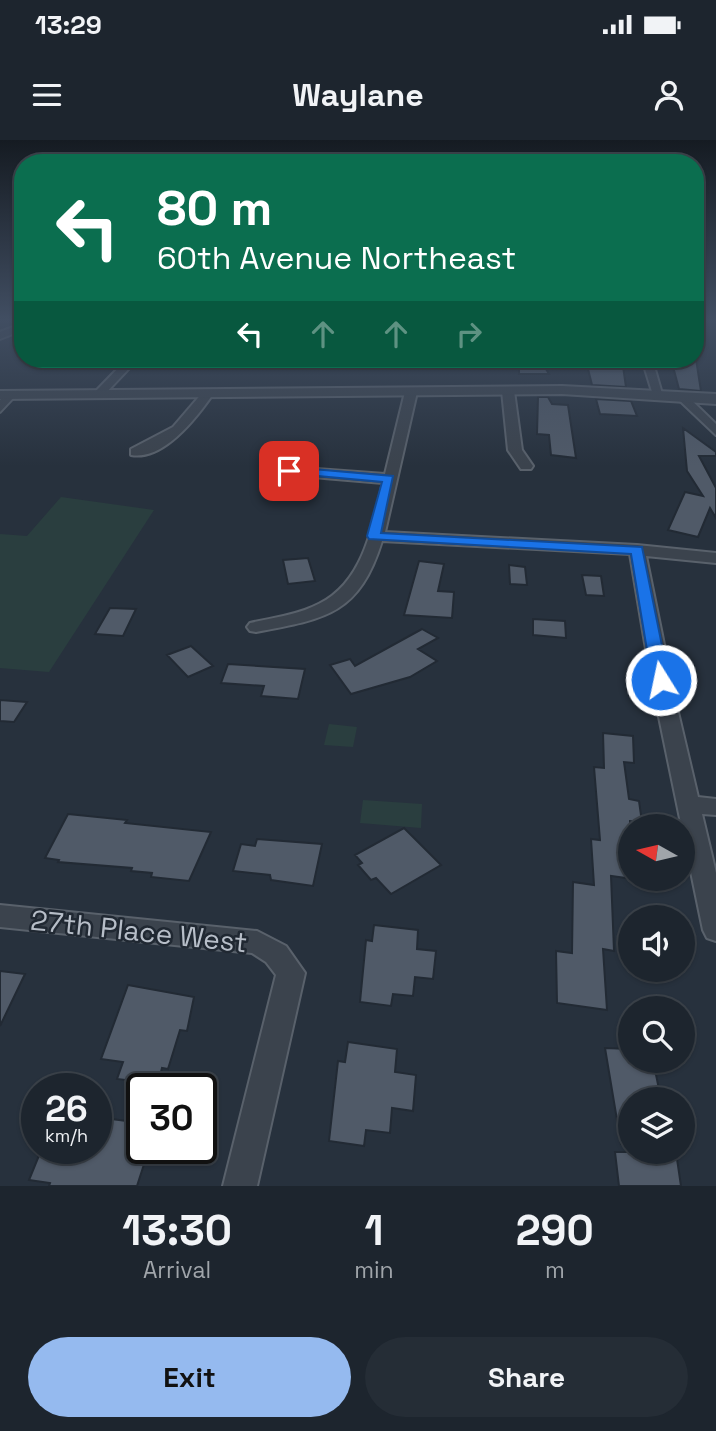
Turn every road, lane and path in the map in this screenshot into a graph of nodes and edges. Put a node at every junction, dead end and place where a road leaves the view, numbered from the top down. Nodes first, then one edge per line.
1 (123, 369) edge
2 (651, 369) edge
3 (508, 391) junction
4 (411, 392) junction
5 (99, 394) junction
6 (207, 394) junction
7 (5, 395) edge
8 (659, 395) junction
9 (681, 396) junction
10 (716, 399) edge
11 (0, 408) edge
12 (716, 431) edge
13 (136, 452) dead end
14 (526, 466) dead end
15 (289, 471) dead end
16 (389, 479) junction
17 (374, 536) junction
18 (637, 550) junction
19 (716, 558) edge
20 (256, 627) dead end
21 (661, 680) dead end
22 (668, 712) dead end
23 (688, 804) junction
24 (716, 807) edge
25 (0, 916) edge
26 (716, 930) edge
27 (240, 1186) edge

1 - 5 street
2 - 8 street
3 - 4 street
3 - 8 street
3 - 14 street
4 - 6 street
4 - 16 street
5 - 6 street
5 - 7 street
6 - 13 street
7 - 11 street
8 - 9 street
9 - 10 street
9 - 12 street
15 - 16 street
16 - 17 street
17 - 18 street
17 - 20 street
18 - 19 street
18 - 21 street
22 - 23 street
23 - 24 street
23 - 26 street
25 - 27 street, 27th Place West

